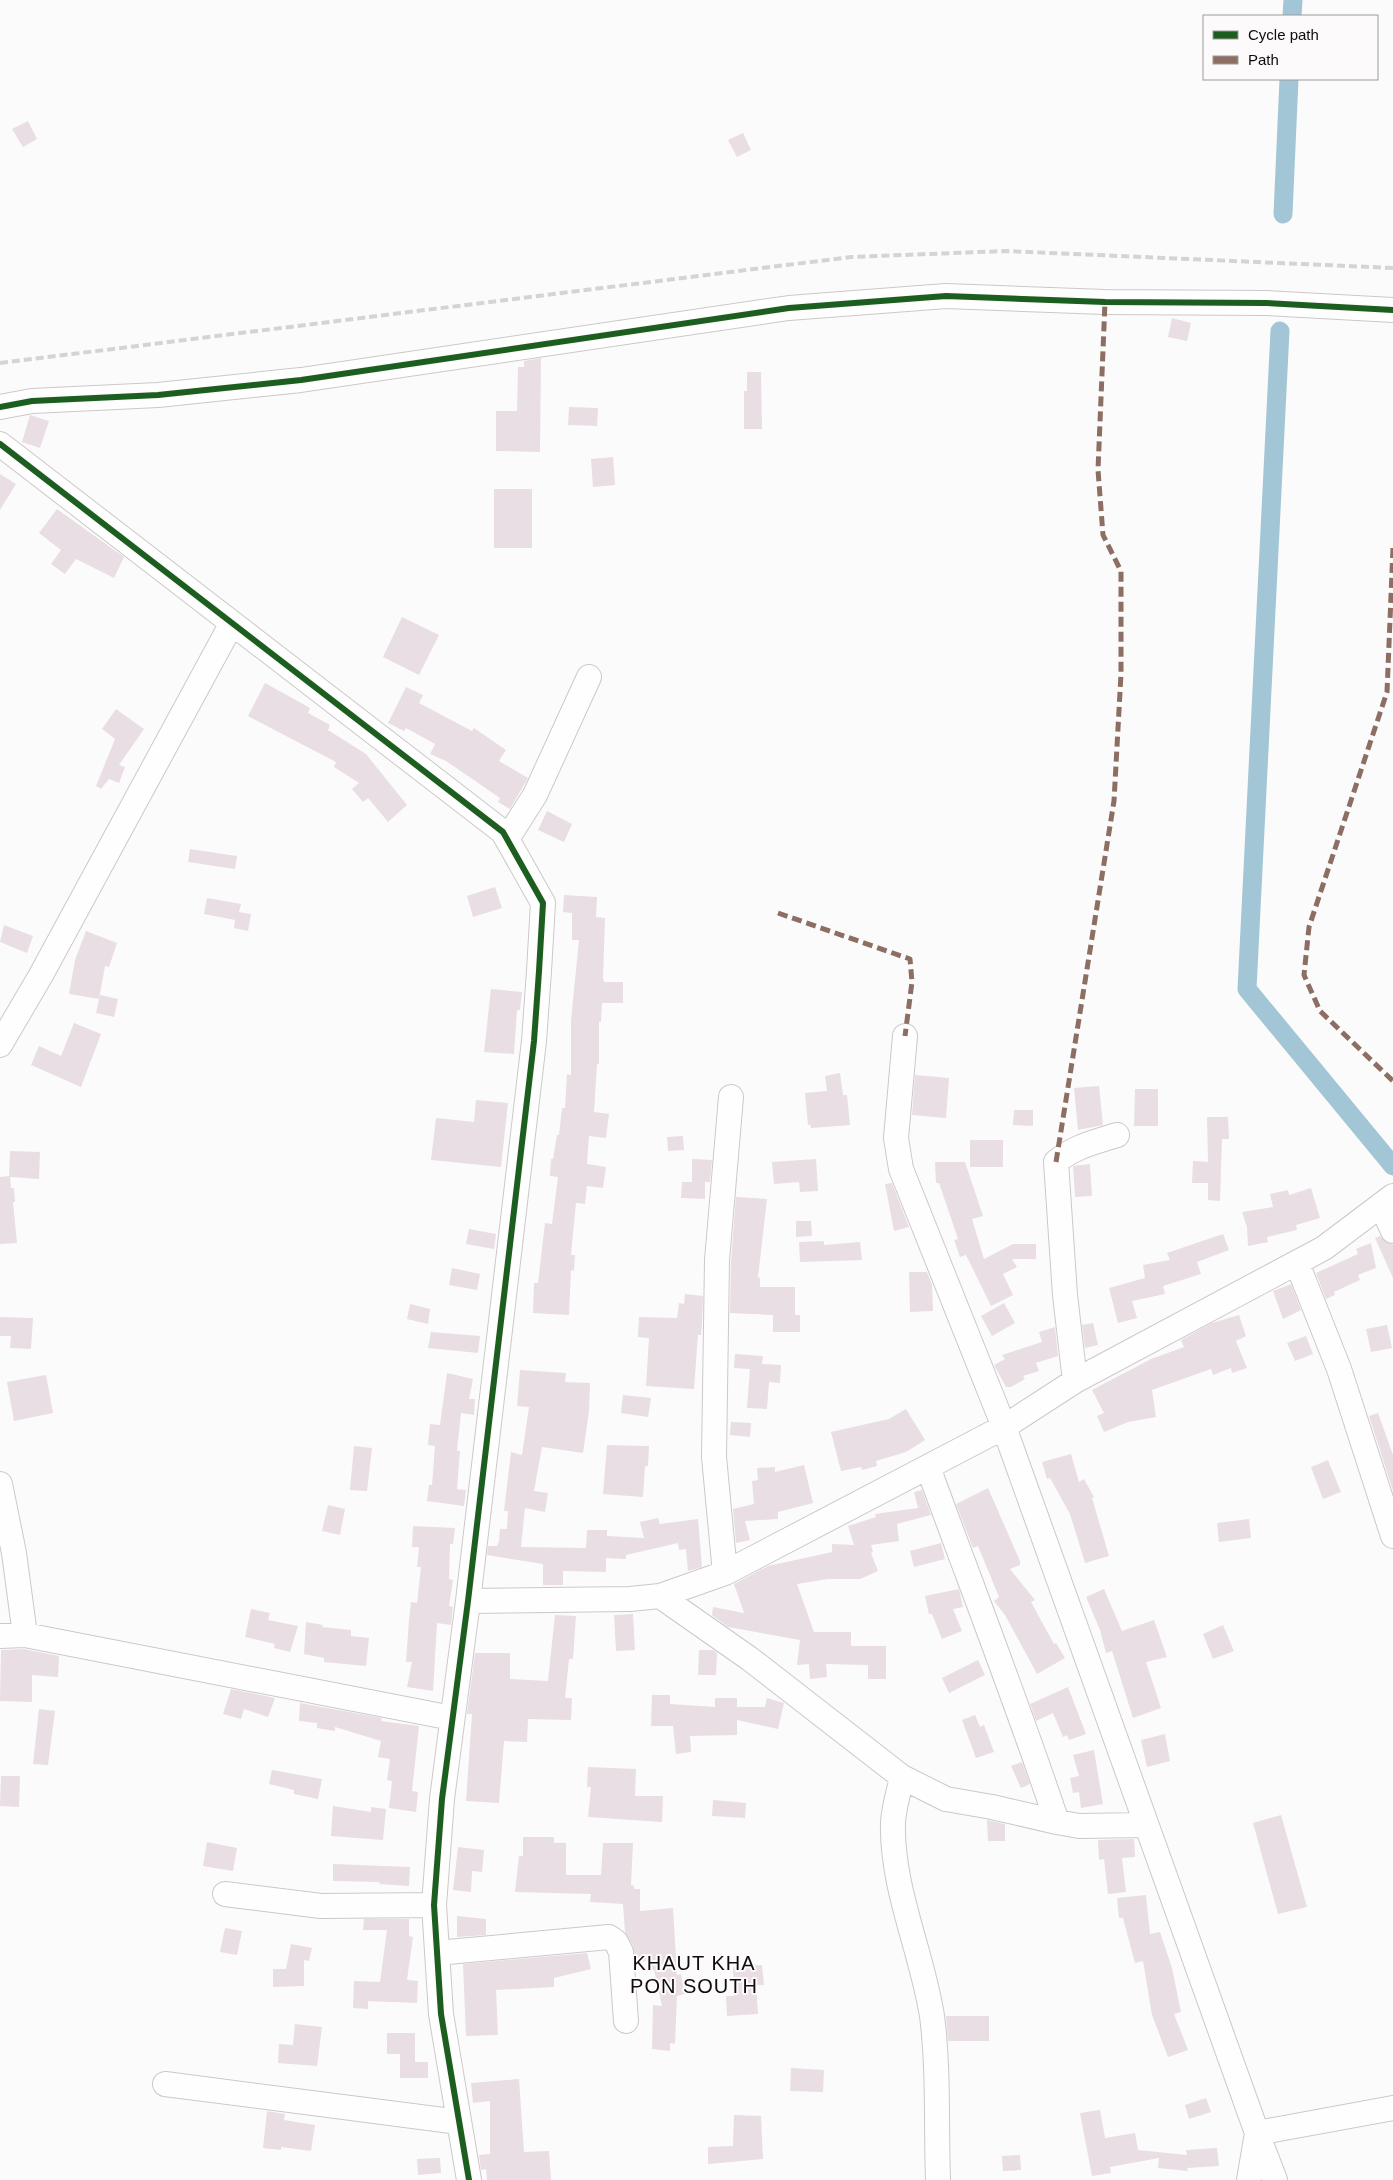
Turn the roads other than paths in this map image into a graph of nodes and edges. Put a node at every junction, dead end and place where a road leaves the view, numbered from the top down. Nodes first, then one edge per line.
1 (1393, 310) edge
2 (0, 407) edge
3 (0, 444) edge
4 (232, 623) junction
5 (589, 677) dead end
6 (507, 839) junction
7 (905, 1036) dead end
8 (0, 1045) edge
9 (731, 1097) dead end
10 (1117, 1135) dead end
11 (1387, 1200) edge
12 (1393, 1232) edge
13 (1297, 1263) junction
14 (1075, 1381) junction
15 (1004, 1427) junction
16 (928, 1467) junction
17 (0, 1484) edge
18 (1393, 1536) edge
19 (725, 1573) junction
20 (660, 1596) junction
21 (468, 1601) junction
22 (25, 1635) junction
23 (0, 1636) edge
24 (452, 1718) junction
25 (902, 1777) junction
26 (1057, 1822) junction
27 (1145, 1825) junction
28 (225, 1894) dead end
29 (434, 1905) junction
30 (437, 1953) junction
31 (626, 2021) dead end
32 (165, 2084) dead end
33 (1393, 2108) edge
34 (460, 2122) junction
35 (1256, 2133) junction
36 (469, 2180) edge
37 (938, 2180) edge
38 (1248, 2180) edge
39 (1275, 2180) edge

1 - 2 street
3 - 4 street
4 - 6 street
4 - 8 street
5 - 6 street
6 - 21 street
7 - 15 street
9 - 19 street
10 - 14 street
11 - 12 street
11 - 13 street
13 - 14 street
13 - 18 street
14 - 15 street
15 - 16 street
15 - 27 street
16 - 19 street
16 - 26 street
17 - 22 street
19 - 20 street
20 - 21 street
20 - 25 street
21 - 24 street
22 - 23 street
22 - 24 street
24 - 29 street
25 - 26 street
25 - 37 street
26 - 27 street
27 - 35 street
28 - 29 street
29 - 30 street
30 - 31 street
30 - 34 street
32 - 34 street
33 - 35 street
34 - 36 street
35 - 38 street
35 - 39 street

